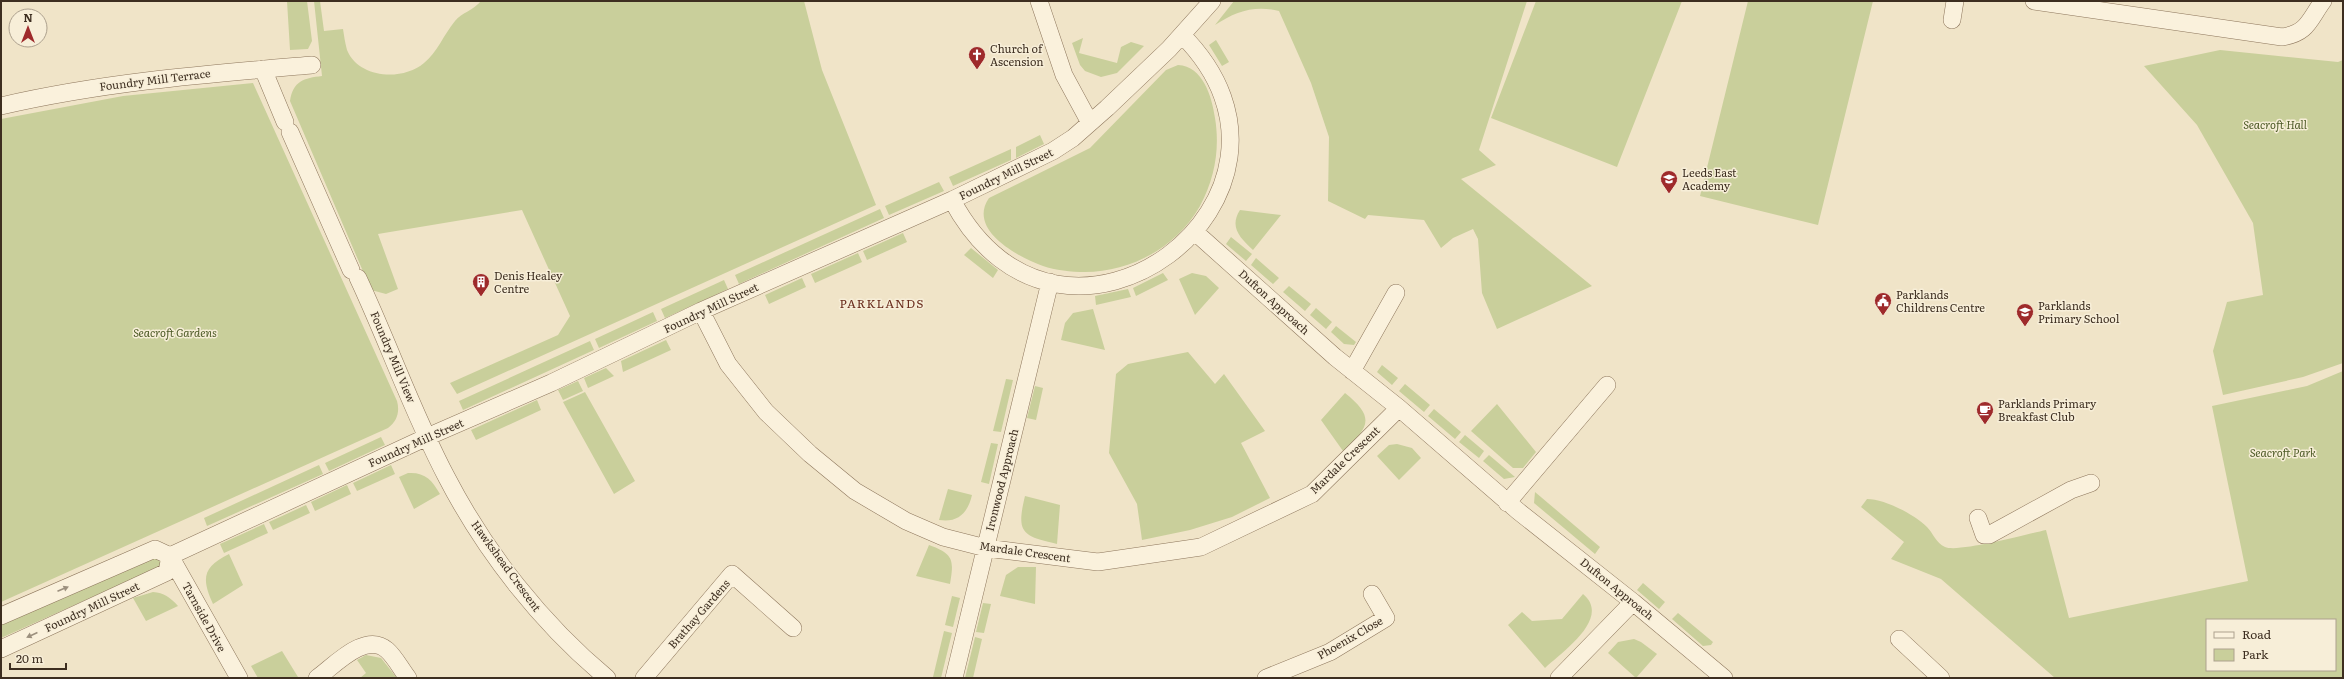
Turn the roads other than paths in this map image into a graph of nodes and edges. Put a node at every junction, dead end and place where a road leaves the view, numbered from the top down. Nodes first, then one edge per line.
1 (1039, 1) edge
2 (1212, 1) edge
3 (1955, 1) edge
4 (2034, 1) edge
5 (2323, 1) edge
6 (1952, 20) dead end
7 (1182, 35) junction
8 (312, 65) dead end
9 (263, 69) junction
10 (1, 106) edge
11 (1090, 123) junction
12 (952, 200) junction
13 (1195, 232) junction
14 (1050, 282) junction
15 (1396, 293) dead end
16 (701, 311) junction
17 (1352, 371) junction
18 (1607, 385) dead end
19 (1399, 408) junction
20 (427, 437) junction
21 (2091, 483) dead end
22 (1507, 502) junction
23 (1978, 518) dead end
24 (986, 548) junction
25 (170, 556) junction
26 (1372, 594) dead end
27 (1633, 602) junction
28 (1, 616) edge
29 (793, 628) dead end
30 (1899, 639) dead end
31 (1, 649) edge
32 (239, 678) edge
33 (317, 678) edge
34 (408, 678) edge
35 (606, 678) edge
36 (644, 678) edge
37 (954, 678) edge
38 (1266, 678) edge
39 (1559, 678) edge
40 (1724, 678) edge
41 (1941, 678) edge

1 - 11 street
2 - 7 street, Foundry Mill Street
3 - 6 street
4 - 5 street
7 - 11 street, Foundry Mill Street
7 - 13 street
8 - 9 street, Foundry Mill Terrace
9 - 10 street, Foundry Mill Terrace
9 - 20 street, Foundry Mill View
11 - 12 street, Foundry Mill Street
12 - 14 street
12 - 16 street, Foundry Mill Street
13 - 14 street
13 - 17 street, Dufton Approach
14 - 24 street, Ironwood Approach
15 - 17 street
16 - 20 street, Foundry Mill Street
16 - 24 street, Mardale Crescent
17 - 19 street, Dufton Approach
18 - 22 street
19 - 22 street, Dufton Approach
19 - 24 street, Mardale Crescent
20 - 25 street, Foundry Mill Street
20 - 35 street, Hawkshead Crescent
21 - 23 street
22 - 27 street, Dufton Approach
24 - 37 street, Ironwood Approach
28 -> 25 street
25 -> 31 street, Foundry Mill Street
25 - 32 street, Tarnside Drive
26 - 38 street, Phoenix Close
27 - 39 street
27 - 40 street, Dufton Approach
29 - 36 street, Brathay Gardens
30 - 41 street
33 - 34 street

